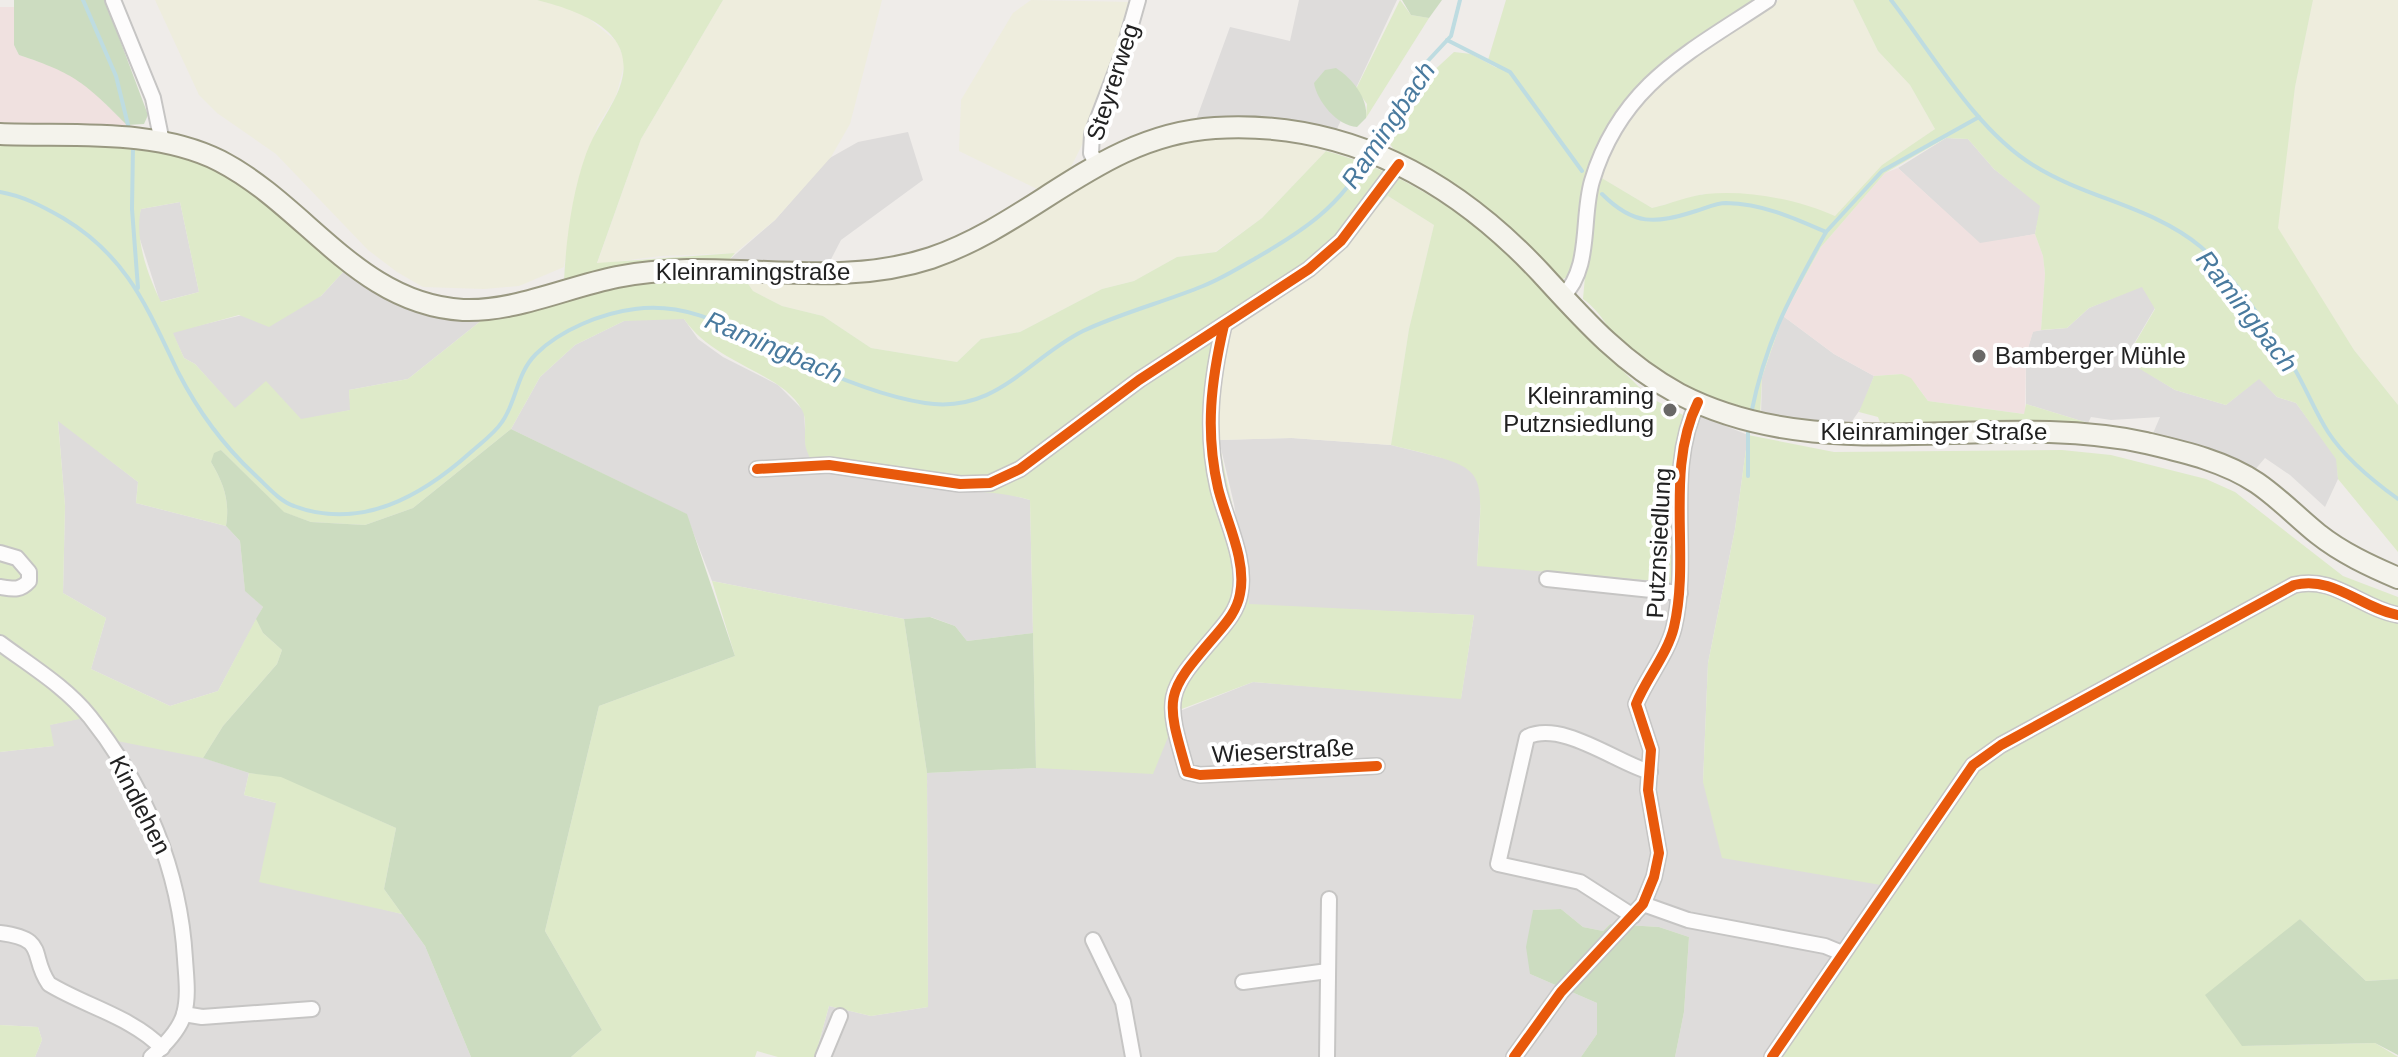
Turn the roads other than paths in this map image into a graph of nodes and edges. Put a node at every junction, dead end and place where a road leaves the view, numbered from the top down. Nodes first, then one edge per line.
1 (113, 0) edge
2 (1138, 0) edge
3 (1768, 0) edge
4 (0, 134) edge
5 (157, 141) junction
6 (1335, 141) joint
7 (1394, 162) junction
8 (1096, 164) junction
9 (1562, 297) junction
10 (1224, 325) junction
11 (1698, 402) junction
12 (757, 469) dead end
13 (0, 553) edge
14 (2398, 578) edge
15 (1547, 579) dead end
16 (0, 587) edge
17 (1680, 593) junction
18 (2398, 615) edge
19 (0, 643) edge
20 (1377, 766) dead end
21 (1650, 772) junction
22 (1329, 899) dead end
23 (1638, 910) junction
24 (0, 933) edge
25 (1093, 940) dead end
26 (1842, 953) junction
27 (1328, 971) junction
28 (1243, 982) dead end
29 (312, 1009) dead end
30 (184, 1014) junction
31 (840, 1016) dead end
32 (157, 1052) edge
33 (823, 1057) edge
34 (1133, 1057) edge
35 (1327, 1057) edge
36 (1514, 1057) edge
37 (1772, 1057) edge

1 - 5 street
2 - 8 street, Steyrerweg
3 - 9 street
4 - 5 main road, Kleinramingstraße
5 - 8 main road, Kleinramingstraße
6 - 7 main road, Kleinraminger Straße
6 - 8 main road, Kleinramingstraße
7 - 9 main road, Kleinraminger Straße
7 - 10 street
9 - 11 main road, Kleinraminger Straße
10 - 12 street
10 - 20 street, Wieserstraße
11 - 14 main road, Kleinraminger Straße
11 - 17 street, Putznsiedlung
13 - 16 street
15 - 17 street
17 - 21 street, Putznsiedlung
18 - 26 street
19 - 30 street, Kindlehen
21 - 23 street, Putznsiedlung
21 - 23 street
22 - 27 street
23 - 26 street
23 - 36 street, Putznsiedlung
24 - 32 street, Kindlehen
25 - 34 street
26 - 37 street
27 - 28 street
27 - 35 street
29 - 30 street
30 - 32 street, Kindlehen
31 - 33 street

